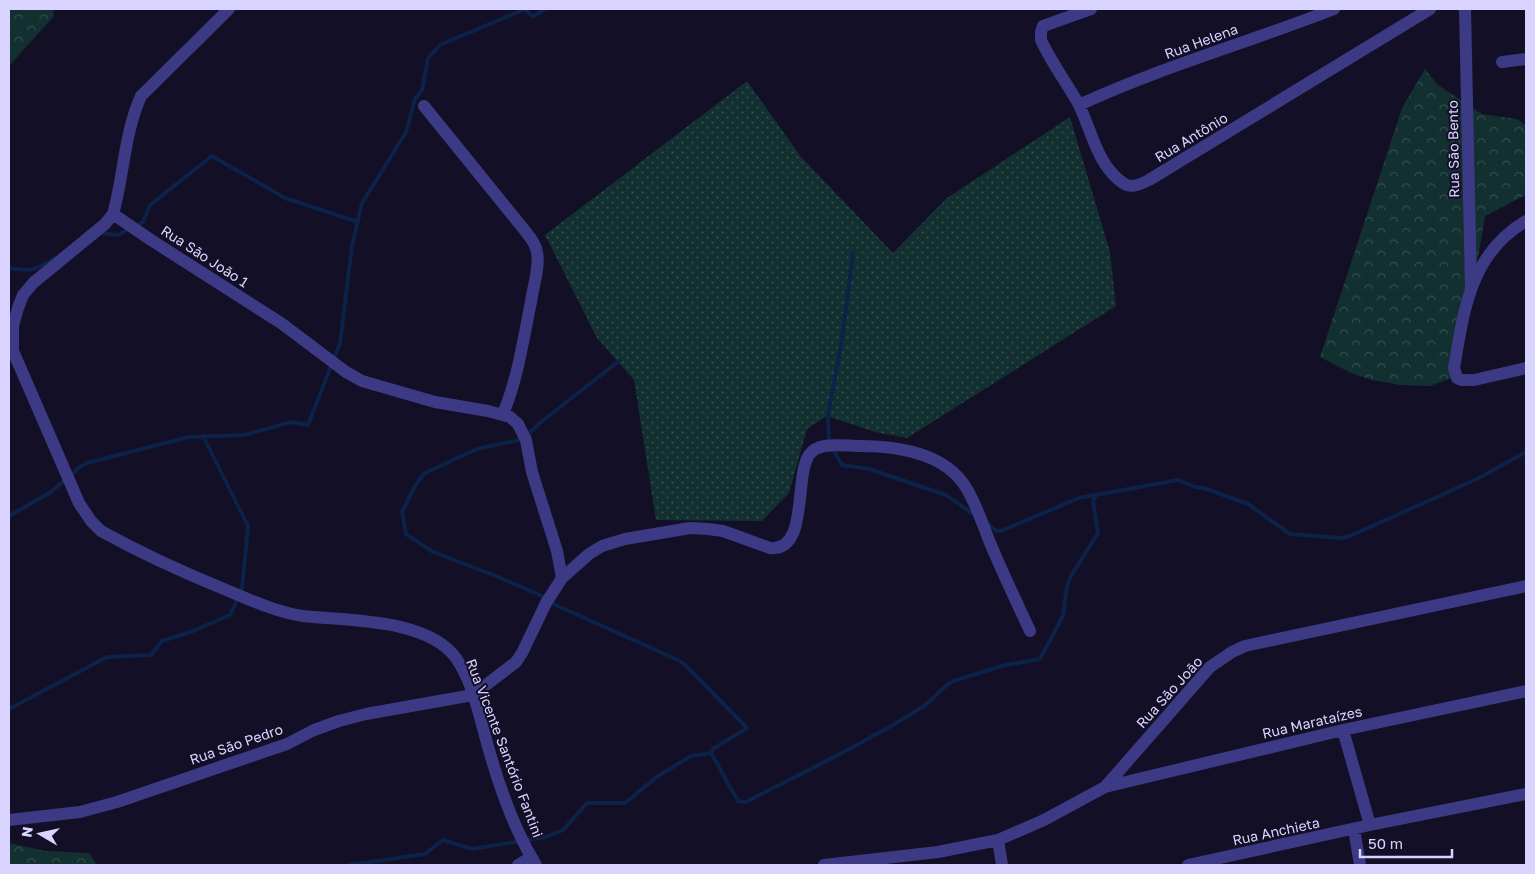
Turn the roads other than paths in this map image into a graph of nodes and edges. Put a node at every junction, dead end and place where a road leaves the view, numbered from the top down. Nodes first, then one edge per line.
1 (229, 9) edge
2 (1091, 9) edge
3 (1334, 9) edge
4 (1430, 9) edge
5 (1465, 9) edge
6 (1526, 59) edge
7 (1502, 62) dead end
8 (1079, 105) junction
9 (424, 106) dead end
10 (113, 214) junction
11 (1526, 221) edge
12 (1471, 288) junction
13 (1526, 368) edge
14 (503, 414) junction
15 (562, 578) junction
16 (1526, 586) edge
17 (1030, 631) dead end
18 (1526, 691) edge
19 (472, 696) junction
20 (1343, 730) junction
21 (1105, 787) junction
22 (1526, 794) edge
23 (9, 820) edge
24 (1370, 824) junction
25 (1354, 829) junction
26 (998, 840) junction
27 (534, 861) edge
28 (858, 863) edge
29 (518, 865) edge
30 (824, 865) edge
31 (1002, 865) edge
32 (1188, 865) edge
33 (1360, 865) edge

1 - 10 street
2 - 8 street, Rua Antônio
3 - 8 street, Rua Helena
4 - 8 street, Rua Antônio
5 - 12 street, Rua São Bento
6 - 7 street
9 - 14 street
10 - 14 street, Rua São João 1
10 - 19 street, Rua Vicente Santório Fantini
11 - 12 street, Rua São Bento
12 - 13 street, Rua São Bento
14 - 15 street
15 - 17 street
15 - 19 street
16 - 21 street, Rua São João
18 - 20 street, Rua Marataízes
19 - 23 street, Rua São Pedro
19 - 27 street, Rua Vicente Santório Fantini
20 - 21 street, Rua Marataízes
20 - 24 street
21 - 26 street, Rua São João
22 - 24 street, Rua Anchieta
24 - 25 street, Rua Anchieta
25 - 32 street, Rua Anchieta
25 - 33 street
26 - 28 street, Rua São João
26 - 31 street
27 - 29 street
28 - 30 street, Rua São João

